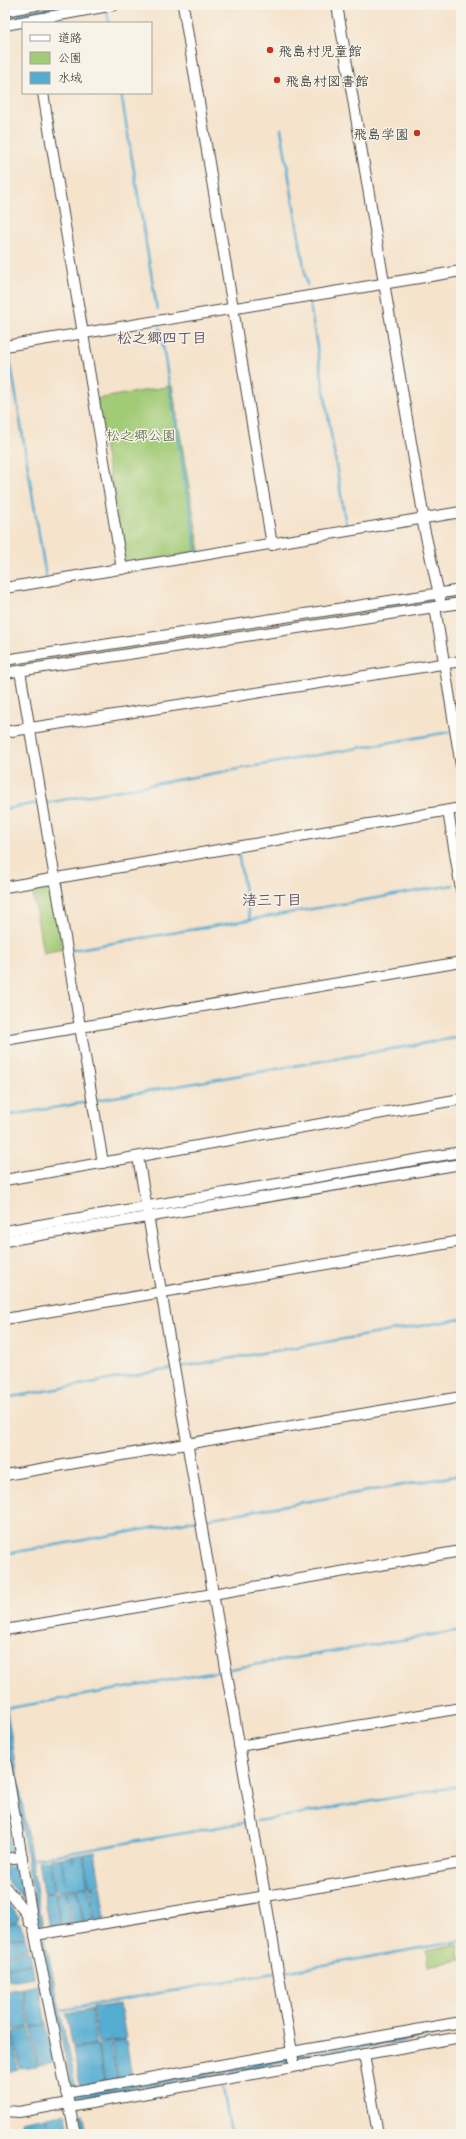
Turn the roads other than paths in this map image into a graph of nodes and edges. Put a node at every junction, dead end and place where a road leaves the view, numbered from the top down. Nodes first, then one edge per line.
1 (36, 5) edge
2 (114, 5) edge
3 (183, 5) edge
4 (337, 5) edge
5 (5, 11) edge
6 (31, 22) edge
7 (22, 23) edge
8 (5, 25) edge
9 (43, 94) edge
10 (461, 271) edge
11 (384, 282) junction
12 (234, 308) junction
13 (83, 333) junction
14 (5, 346) edge
15 (461, 512) edge
16 (423, 519) junction
17 (272, 545) junction
18 (122, 569) junction
19 (5, 588) edge
20 (461, 590) edge
21 (439, 601) junction
22 (461, 603) edge
23 (5, 660) edge
24 (461, 661) edge
25 (444, 664) junction
26 (20, 671) junction
27 (5, 673) edge
28 (29, 728) junction
29 (5, 732) edge
30 (461, 766) edge
31 (461, 808) edge
32 (448, 811) junction
33 (55, 879) junction
34 (5, 887) edge
35 (461, 890) edge
36 (461, 962) edge
37 (80, 1028) junction
38 (5, 1040) edge
39 (461, 1100) edge
40 (461, 1152) edge
41 (138, 1157) junction
42 (103, 1163) junction
43 (461, 1164) edge
44 (5, 1180) edge
45 (148, 1212) junction
46 (5, 1231) edge
47 (5, 1241) edge
48 (461, 1241) edge
49 (161, 1292) junction
50 (5, 1319) edge
51 (461, 1397) edge
52 (188, 1443) junction
53 (5, 1475) edge
54 (461, 1551) edge
55 (214, 1595) junction
56 (5, 1630) edge
57 (461, 1708) edge
58 (240, 1746) junction
59 (5, 1758) edge
60 (22, 1857) junction
61 (5, 1859) edge
62 (461, 1863) edge
63 (5, 1887) edge
64 (266, 1896) junction
65 (34, 1935) junction
66 (461, 2022) edge
67 (461, 2037) edge
68 (292, 2052) junction
69 (364, 2054) junction
70 (294, 2067) junction
71 (72, 2092) junction
72 (69, 2105) junction
73 (5, 2111) edge
74 (75, 2134) edge
75 (378, 2134) edge

1 - 5 street
2 - 6 street
3 - 12 street
4 - 11 street
7 - 8 street
9 - 13 street
10 - 11 street
11 - 12 street
11 - 16 street
12 - 13 street
12 - 17 street
13 - 14 street
13 - 18 street
15 - 16 street
16 - 17 street
16 - 21 street
17 - 18 street
18 - 19 street
20 - 21 street
21 - 22 street
21 - 23 street
21 - 25 street
21 - 26 street
24 - 25 street
25 - 28 street
25 - 30 street
26 - 27 street
26 - 28 street
28 - 29 street
28 - 33 street
31 - 32 street
32 - 33 street
32 - 35 street
33 - 34 street
33 - 37 street
36 - 37 street
37 - 38 street
37 - 42 street
39 - 41 street
40 - 45 street
41 - 42 street
41 - 45 street
42 - 44 street
43 - 45 street
45 - 46 street
45 - 47 street
45 - 49 street
48 - 49 street
49 - 50 street
49 - 52 street
51 - 52 street
52 - 53 street
52 - 55 street
54 - 55 street
55 - 56 street
55 - 58 street
57 - 58 street
58 - 64 street
59 - 60 street
60 - 61 street
60 - 65 street
62 - 64 street
63 - 65 street
64 - 65 street
64 - 68 street
65 - 71 street
66 - 68 street
67 - 69 street
68 - 70 street
68 - 71 street
69 - 70 street
69 - 75 street
70 - 72 street
71 - 72 street
72 - 73 street
72 - 74 street

